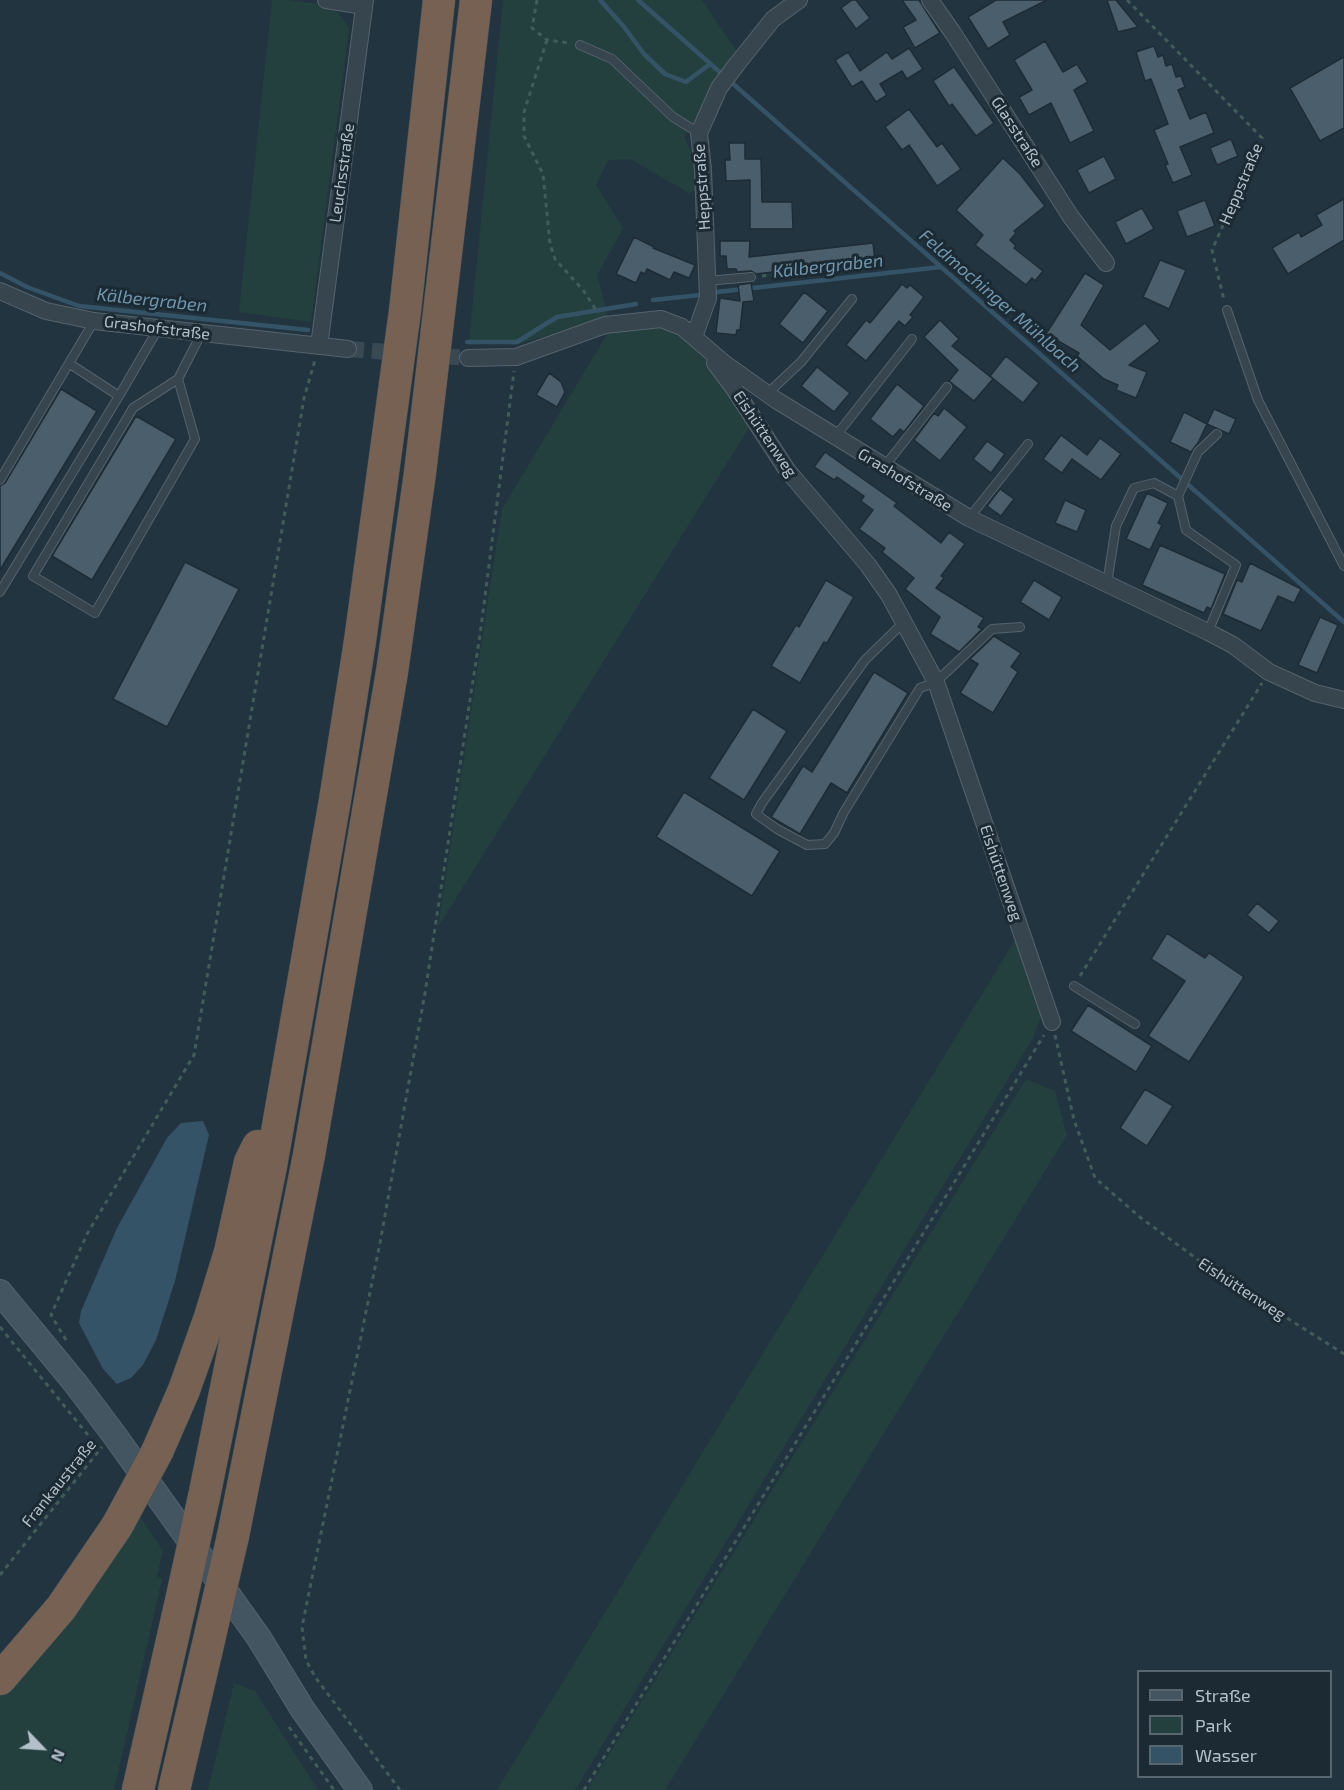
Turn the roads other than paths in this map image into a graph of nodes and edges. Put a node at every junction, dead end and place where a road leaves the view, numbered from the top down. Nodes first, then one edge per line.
1 (326, 0) edge
2 (439, 0) edge
3 (476, 0) edge
4 (799, 0) edge
5 (930, 0) edge
6 (365, 3) edge
7 (580, 45) road end
8 (699, 133) junction
9 (1106, 263) dead end
10 (751, 277) road end
11 (707, 280) junction
12 (0, 291) edge
13 (852, 299) dead end
14 (1227, 310) road end
15 (94, 321) junction
16 (158, 329) junction
17 (201, 334) junction
18 (694, 337) junction
19 (912, 339) dead end
20 (318, 346) junction
21 (348, 349) tunnel mouth
22 (468, 358) tunnel mouth
23 (70, 364) junction
24 (178, 379) junction
25 (947, 387) dead end
26 (768, 393) junction
27 (119, 396) junction
28 (1217, 434) dead end
29 (835, 437) junction
30 (1028, 444) dead end
31 (884, 467) junction
32 (0, 480) edge
33 (1178, 496) junction
34 (969, 518) junction
35 (1344, 566) edge
36 (1107, 584) junction
37 (0, 592) edge
38 (904, 622) junction
39 (1020, 627) dead end
40 (1208, 632) junction
41 (936, 682) junction
42 (1344, 700) edge
43 (1074, 986) road end
44 (1052, 1022) road end
45 (1135, 1024) dead end
46 (286, 1085) junction
47 (0, 1292) edge
48 (0, 1679) edge
49 (138, 1790) edge
50 (174, 1790) edge
51 (360, 1790) edge

1 - 6 street
2 - 46 highway
3 - 50 highway, bridge
4 - 8 street, Heppstraße
5 - 9 street, Glasstraße
6 - 20 street, Leuchsstraße
7 - 8 lane
8 - 11 street, Heppstraße
10 - 11 lane
11 - 18 street, Heppstraße
12 - 15 street, Grashofstraße
13 - 26 lane
14 - 35 lane
15 - 16 street, Grashofstraße
15 - 23 lane
16 - 17 street, Grashofstraße
16 - 27 lane
17 - 20 street, Grashofstraße
17 - 24 lane
18 - 22 street, Grashofstraße
18 - 26 street, Grashofstraße
18 - 38 street, Eishüttenweg
19 - 29 lane
20 - 21 street, Grashofstraße
23 - 27 lane
23 - 32 lane
24 - 24 lane
25 - 31 lane
26 - 29 street, Grashofstraße
27 - 37 lane
28 - 33 lane
29 - 31 street, Grashofstraße
30 - 34 lane
31 - 34 street, Grashofstraße
33 - 36 lane
33 - 40 lane
34 - 36 street, Grashofstraße
36 - 40 street, Grashofstraße
38 - 41 street, Eishüttenweg
38 - 41 lane
39 - 41 lane
40 - 42 street, Grashofstraße
41 - 44 street, Eishüttenweg
43 - 45 lane
46 - 48 highway, bridge
46 - 49 highway, bridge
47 - 51 main road

